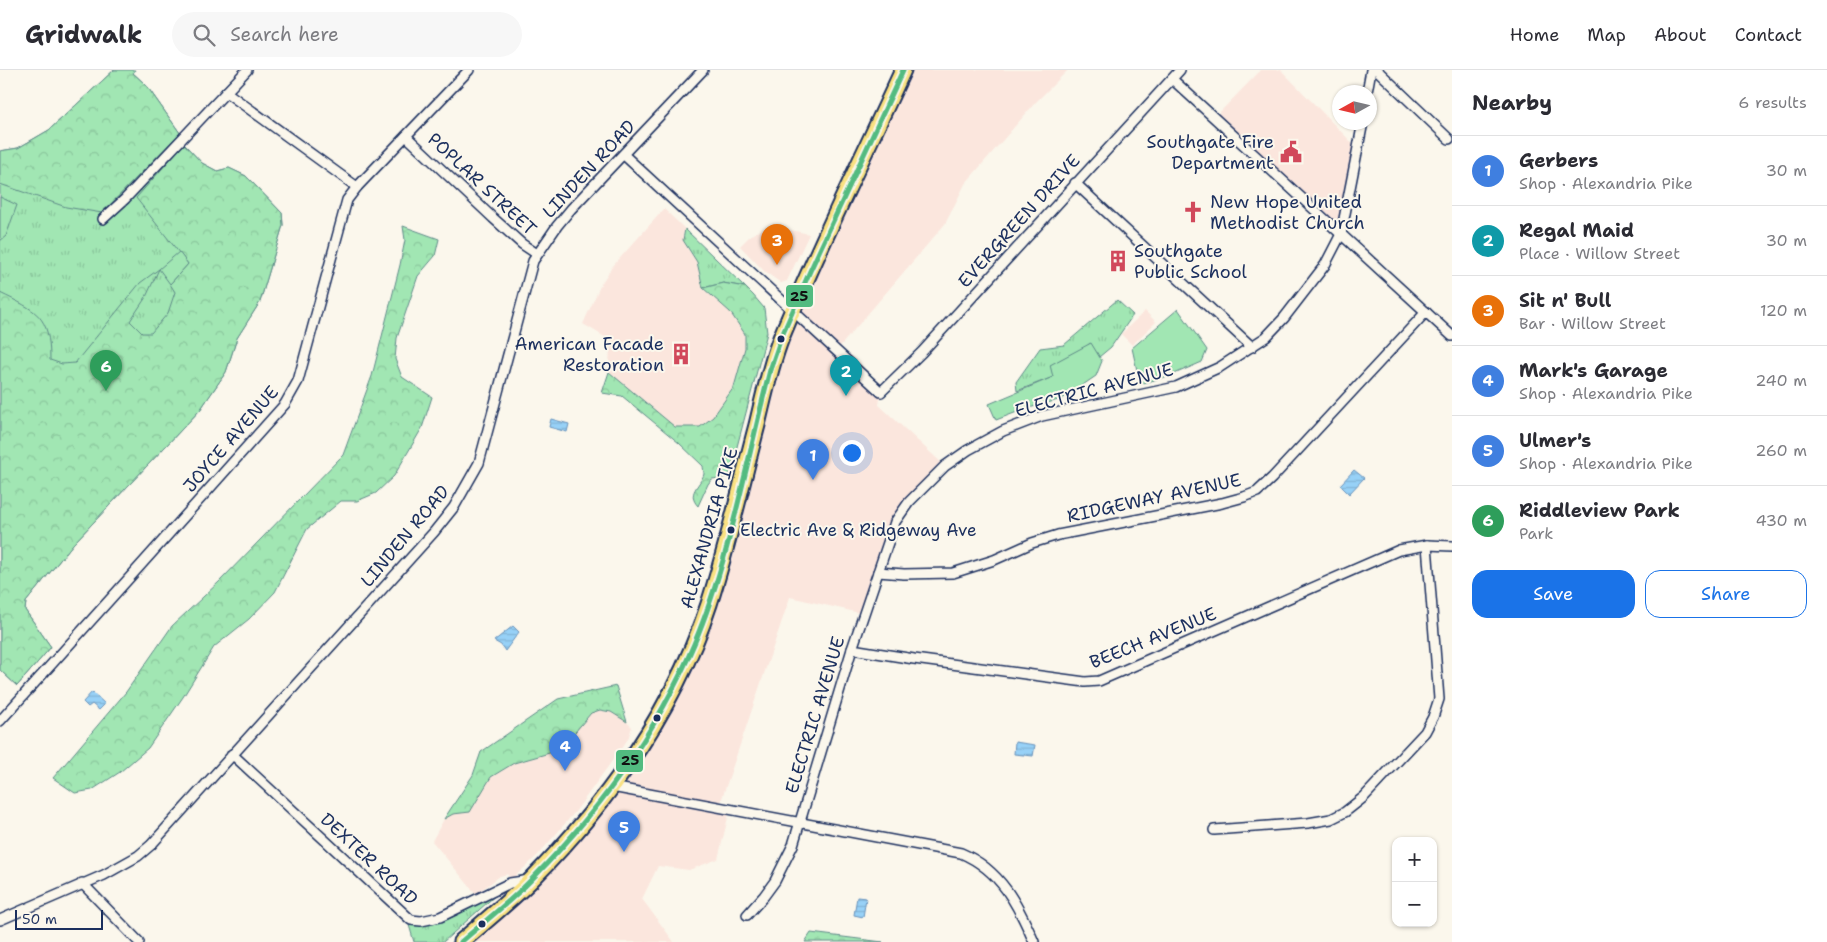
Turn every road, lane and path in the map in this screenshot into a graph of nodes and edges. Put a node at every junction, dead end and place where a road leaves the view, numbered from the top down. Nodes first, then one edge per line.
1 (247, 70) edge
2 (469, 70) edge
3 (703, 70) edge
4 (903, 70) edge
5 (1180, 70) edge
6 (1371, 70) edge
7 (1377, 70) edge
8 (1172, 79) junction
9 (1368, 85) edge
10 (226, 92) junction
11 (1362, 130) edge
12 (406, 136) junction
13 (1449, 139) dead end
14 (624, 155) junction
15 (1075, 183) junction
16 (358, 187) junction
17 (103, 219) dead end
18 (1342, 234) junction
19 (536, 254) junction
20 (793, 312) junction
21 (1426, 312) junction
22 (1452, 336) edge
23 (1252, 347) junction
24 (1427, 545) junction
25 (1452, 546) edge
26 (878, 572) junction
27 (852, 649) junction
28 (0, 721) edge
29 (232, 754) junction
30 (612, 787) junction
31 (799, 822) junction
32 (1214, 830) dead end
33 (531, 880) junction
34 (82, 883) junction
35 (747, 915) dead end
36 (0, 920) edge
37 (139, 942) edge
38 (461, 942) edge
39 (1034, 942) edge

1 - 10 street
2 - 12 street, JOYCE AVENUE
3 - 14 street, LINDEN ROAD
4 - 20 main road, ALEXANDRIA PIKE
5 - 8 street, EVERGREEN DRIVE
6 - 9 street
7 - 13 street
8 - 15 street, EVERGREEN DRIVE
8 - 18 street
10 - 16 street
10 - 17 street
11 - 18 street, ELECTRIC AVENUE
12 - 16 street, JOYCE AVENUE
12 - 19 street, POPLAR STREET
14 - 19 street, LINDEN ROAD
14 - 20 street
15 - 20 street, EVERGREEN DRIVE
15 - 23 street
16 - 28 street, JOYCE AVENUE
18 - 21 street
18 - 23 street, ELECTRIC AVENUE
19 - 29 street, LINDEN ROAD
20 - 30 main road, ALEXANDRIA PIKE
21 - 22 street
21 - 26 street, RIDGEWAY AVENUE
23 - 26 street, ELECTRIC AVENUE
24 - 25 street, BEECH AVENUE
24 - 27 street, BEECH AVENUE
24 - 32 street
26 - 27 street, ELECTRIC AVENUE
27 - 31 street, ELECTRIC AVENUE
29 - 33 street, DEXTER ROAD
29 - 34 street, LINDEN ROAD
30 - 31 street
30 - 33 main road, ALEXANDRIA PIKE
31 - 35 street, ELECTRIC AVENUE
31 - 39 street
33 - 38 main road, ALEXANDRIA PIKE
34 - 36 street, LINDEN ROAD
34 - 37 street

